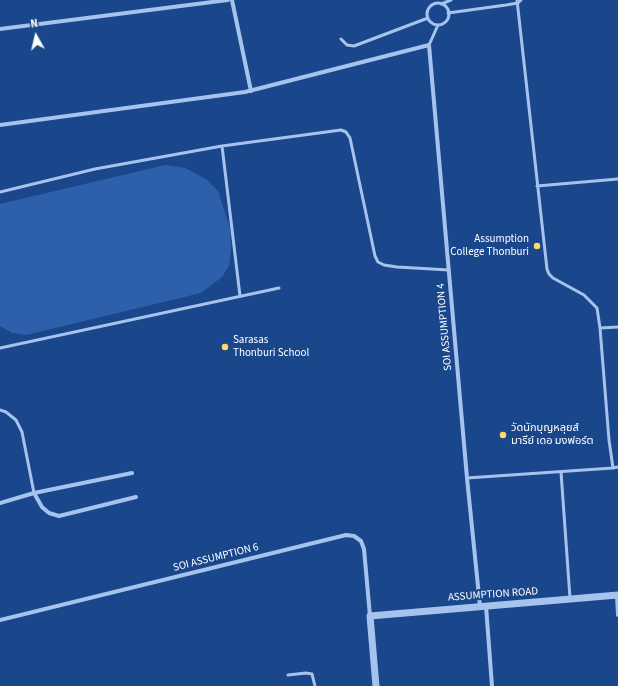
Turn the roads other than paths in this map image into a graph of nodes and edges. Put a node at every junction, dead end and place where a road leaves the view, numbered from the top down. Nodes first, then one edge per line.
1 (228, 0) edge
2 (232, 0) edge
3 (451, 0) edge
4 (518, 1) edge
5 (441, 4) junction
6 (448, 13) junction
7 (428, 18) junction
8 (438, 25) junction
9 (0, 29) edge
10 (341, 39) dead end
11 (429, 45) junction
12 (251, 91) junction
13 (0, 125) edge
14 (222, 146) junction
15 (618, 179) edge
16 (537, 186) junction
17 (0, 192) edge
18 (449, 270) junction
19 (279, 288) dead end
20 (240, 296) junction
21 (618, 327) edge
22 (600, 328) junction
23 (0, 348) edge
24 (0, 410) edge
25 (618, 467) edge
26 (613, 468) junction
27 (561, 472) junction
28 (132, 473) dead end
29 (467, 478) junction
30 (34, 493) junction
31 (136, 497) dead end
32 (0, 503) edge
33 (617, 595) edge
34 (570, 600) junction
35 (483, 606) junction
36 (618, 614) edge
37 (370, 616) junction
38 (0, 620) edge
39 (288, 675) dead end
40 (315, 686) edge
41 (376, 686) edge
42 (492, 686) edge

1 - 9 street
2 - 12 street
3 - 5 lane
4 - 6 lane
4 - 16 lane
5 - 6 lane
5 - 7 lane
6 - 8 lane
7 - 8 lane
7 - 10 lane
8 - 11 lane
11 - 12 street
11 - 18 street, SOI ASSUMPTION 4
12 - 13 street
14 - 17 lane
14 - 18 lane
14 - 20 lane
15 - 16 lane
16 - 22 lane
18 - 29 street, SOI ASSUMPTION 4
19 - 20 lane
20 - 23 lane
21 - 22 lane
22 - 26 lane
24 - 30 lane
25 - 26 lane
26 - 27 lane
27 - 29 lane
27 - 34 lane
28 - 30 street
29 - 35 street, SOI ASSUMPTION 4
30 - 31 street
30 - 32 street
33 - 34 street, ASSUMPTION ROAD
33 - 36 street
34 - 35 street, ASSUMPTION ROAD
35 - 37 street, ASSUMPTION ROAD
35 - 42 street, SOI ASSUMPTION 4
37 - 38 street, SOI ASSUMPTION 6
37 - 41 street
39 - 40 lane

